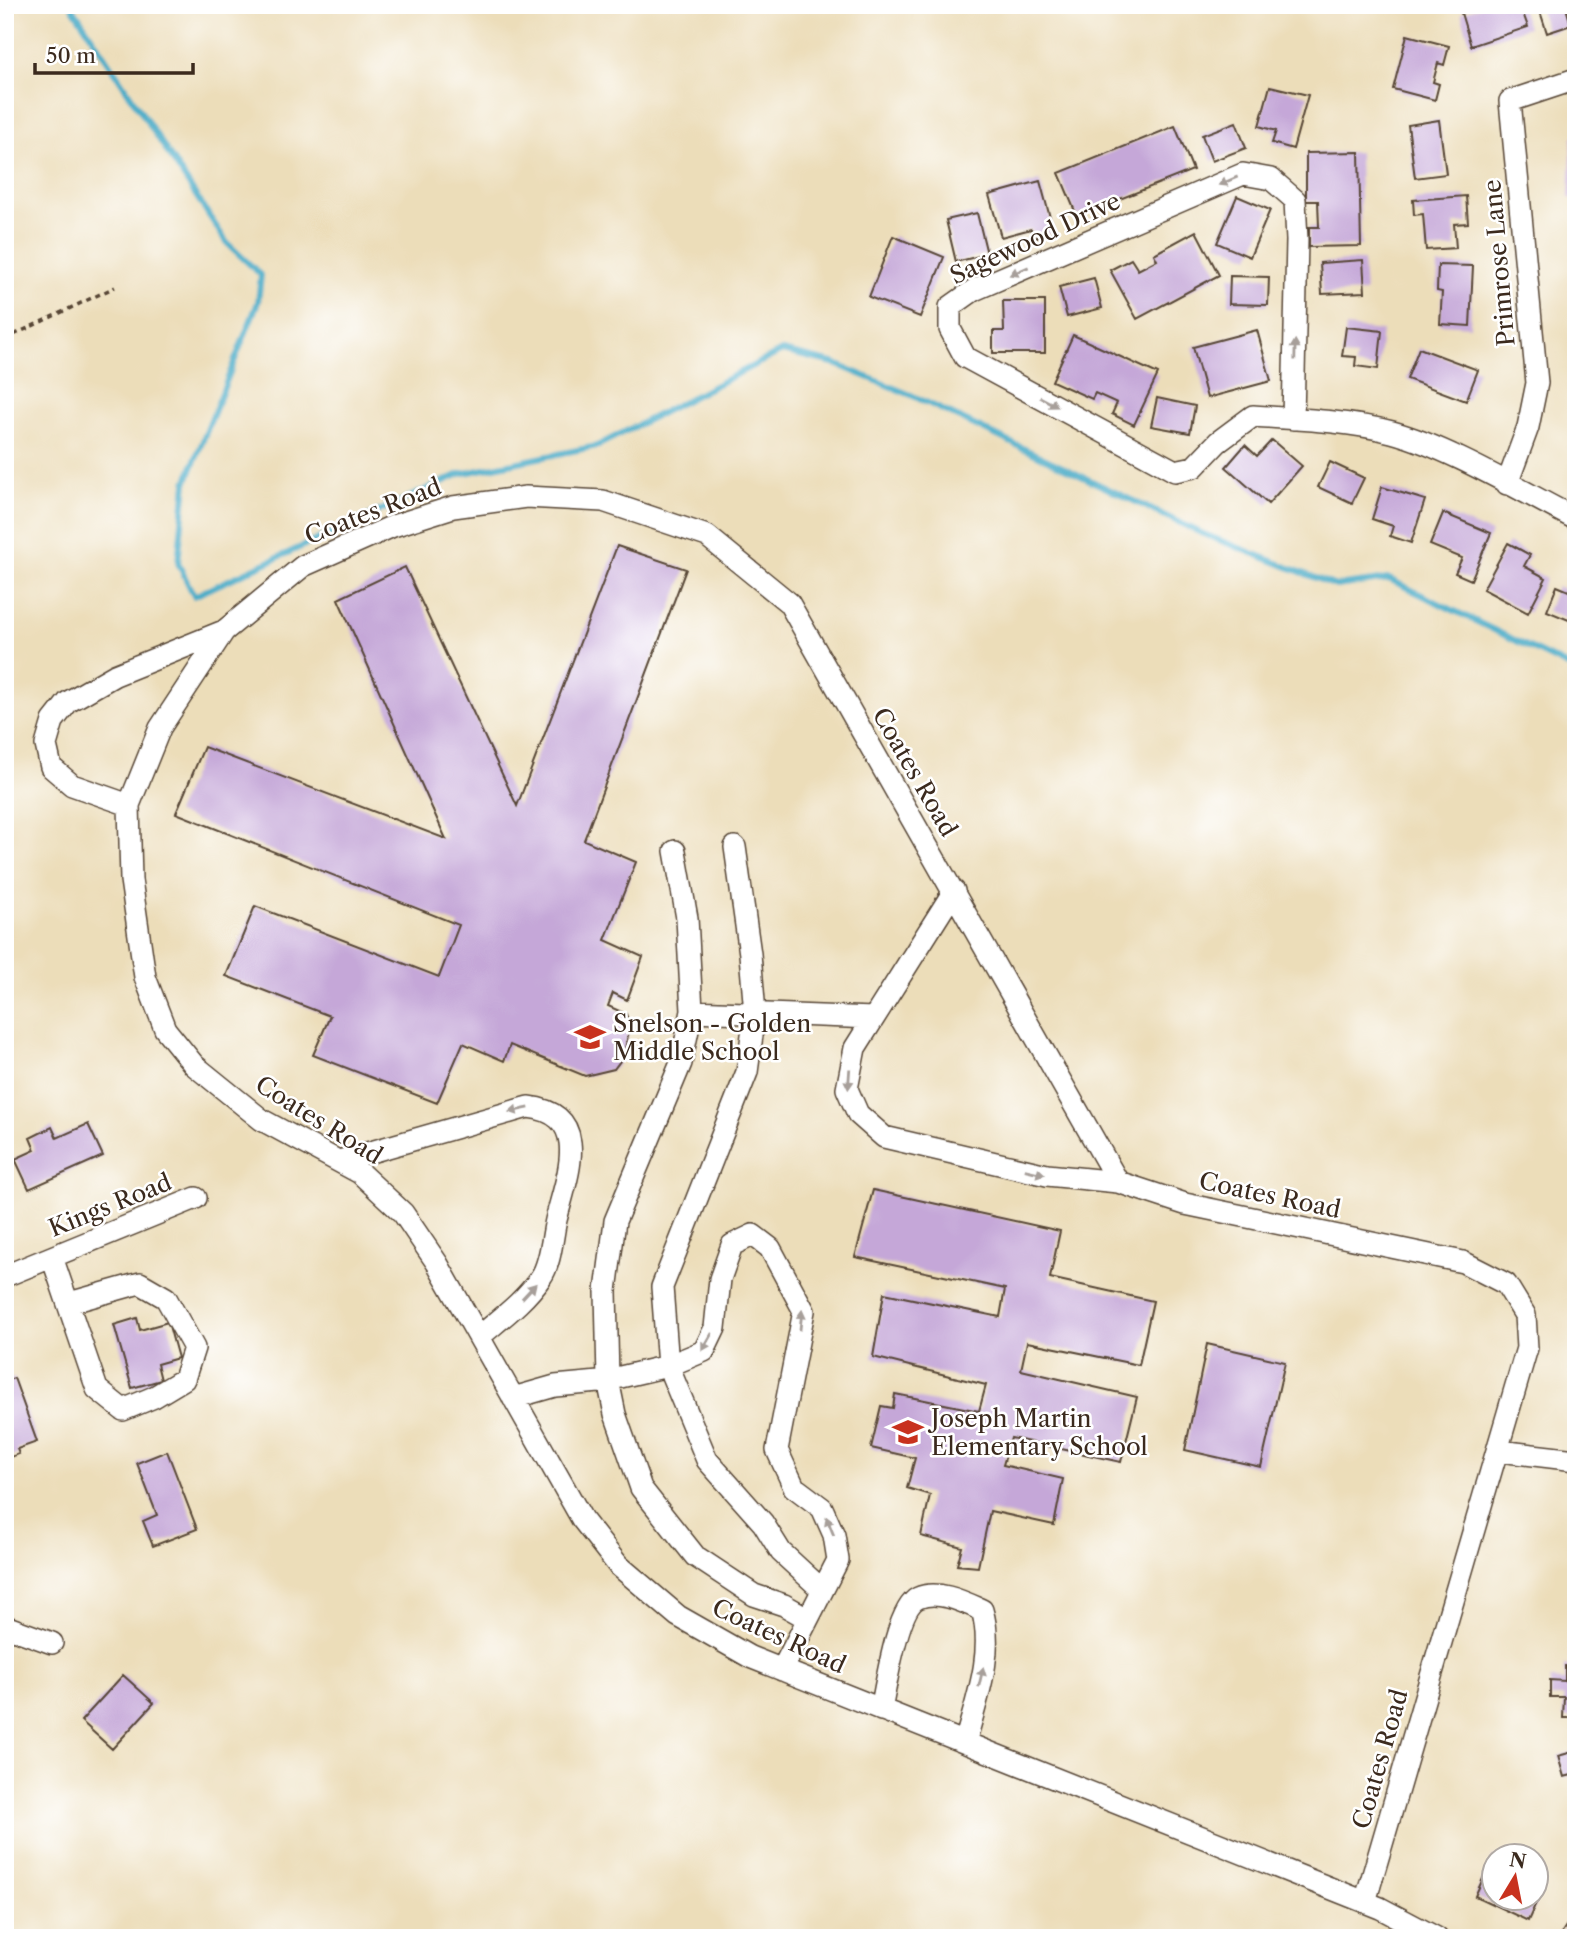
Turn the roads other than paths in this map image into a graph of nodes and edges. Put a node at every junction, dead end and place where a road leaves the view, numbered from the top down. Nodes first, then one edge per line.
1 (1576, 79) edge
2 (1293, 419) junction
3 (1507, 484) junction
4 (1576, 519) edge
5 (224, 631) junction
6 (129, 805) junction
7 (735, 847) dead end
8 (675, 851) dead end
9 (954, 891) junction
10 (692, 1011) junction
11 (755, 1013) junction
12 (874, 1018) junction
13 (339, 1161) junction
14 (1118, 1182) junction
15 (196, 1198) dead end
16 (52, 1257) junction
17 (5, 1276) edge
18 (69, 1303) junction
19 (479, 1337) junction
20 (668, 1366) junction
21 (608, 1380) junction
22 (513, 1398) junction
23 (1499, 1451) junction
24 (1576, 1460) edge
25 (820, 1588) junction
26 (807, 1618) junction
27 (5, 1626) edge
28 (52, 1643) dead end
29 (782, 1670) junction
30 (880, 1710) junction
31 (965, 1743) junction
32 (1365, 1902) junction
33 (1437, 1938) edge

1 - 3 street, Primrose Lane
2 -> 2 street, Sagewood Drive
2 - 3 street, Sagewood Drive
3 - 4 street, Sagewood Drive
5 - 6 street, Coates Road
5 - 6 street
5 - 9 street, Coates Road
6 - 13 street, Coates Road
7 - 11 street
8 - 10 street
9 - 12 street
9 - 14 street, Coates Road
10 - 11 street
10 - 21 street
11 - 12 street
11 - 20 street
12 -> 14 street
13 - 19 street, Coates Road
19 -> 13 street
14 - 23 street, Coates Road
15 - 16 street, Kings Road
16 - 17 street, Kings Road
16 - 18 street
18 - 18 street
19 - 22 street, Coates Road
20 - 21 street
20 - 25 street
25 -> 20 street
21 - 22 street
21 - 26 street
22 - 29 street, Coates Road
23 - 24 street
23 - 32 street, Coates Road
25 - 26 street
26 - 29 street
27 - 28 street
29 - 30 street, Coates Road
30 - 31 street, Coates Road
31 -> 30 street
31 - 32 street, Coates Road
32 - 33 street, Coates Road

